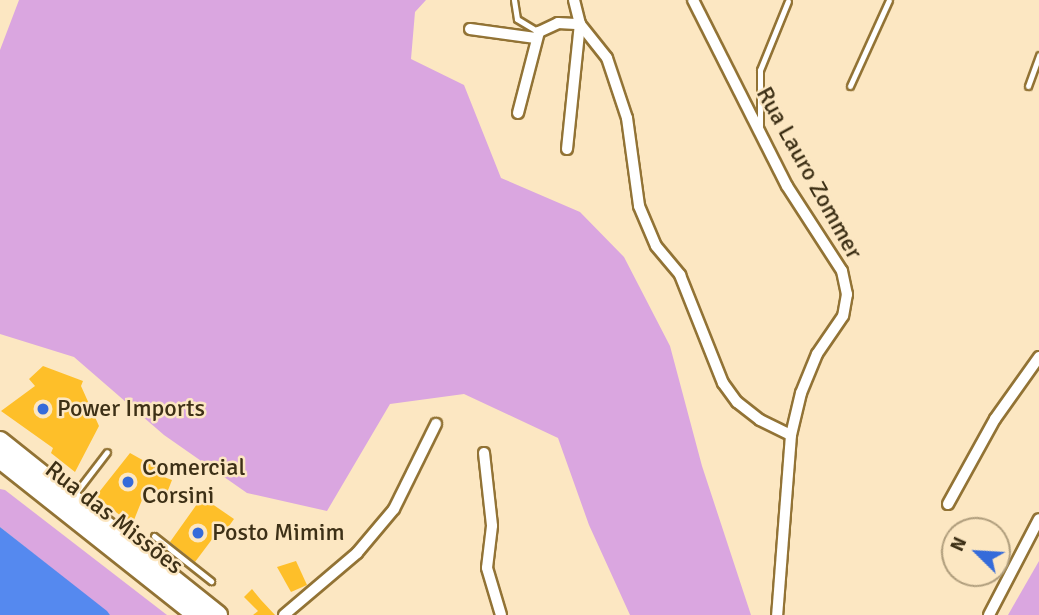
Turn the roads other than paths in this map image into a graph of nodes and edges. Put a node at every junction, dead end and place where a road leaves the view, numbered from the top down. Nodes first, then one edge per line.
1 (514, 0) edge
2 (574, 0) edge
3 (693, 0) edge
4 (889, 0) edge
5 (788, 1) edge
6 (580, 24) junction
7 (470, 29) dead end
8 (537, 35) junction
9 (1039, 55) edge
10 (850, 86) dead end
11 (1028, 86) dead end
12 (518, 113) dead end
13 (760, 129) junction
14 (567, 149) dead end
15 (1039, 357) edge
16 (436, 424) dead end
17 (791, 435) junction
18 (0, 441) edge
19 (107, 452) dead end
20 (484, 453) dead end
21 (0, 459) edge
22 (72, 498) junction
23 (948, 504) dead end
24 (1039, 519) edge
25 (154, 536) dead end
26 (211, 581) dead end
27 (197, 615) edge
28 (218, 615) edge
29 (284, 615) edge
30 (501, 615) edge
31 (777, 615) edge
32 (989, 615) edge

1 - 8 lane
2 - 6 street
3 - 13 street, Rua Lauro Zommer
4 - 10 lane
5 - 13 lane
6 - 8 street
6 - 14 street
6 - 17 street
7 - 8 street
8 - 12 street
9 - 11 lane
13 - 17 street, Rua Lauro Zommer
15 - 23 street
16 - 29 street
17 - 31 street, Rua Lauro Zommer
18 - 22 main road, Rua das Missões
19 - 22 lane
20 - 30 street
21 - 27 main road, Rua das Missões
22 - 28 main road, Rua das Missões
24 - 32 street
25 - 26 lane

